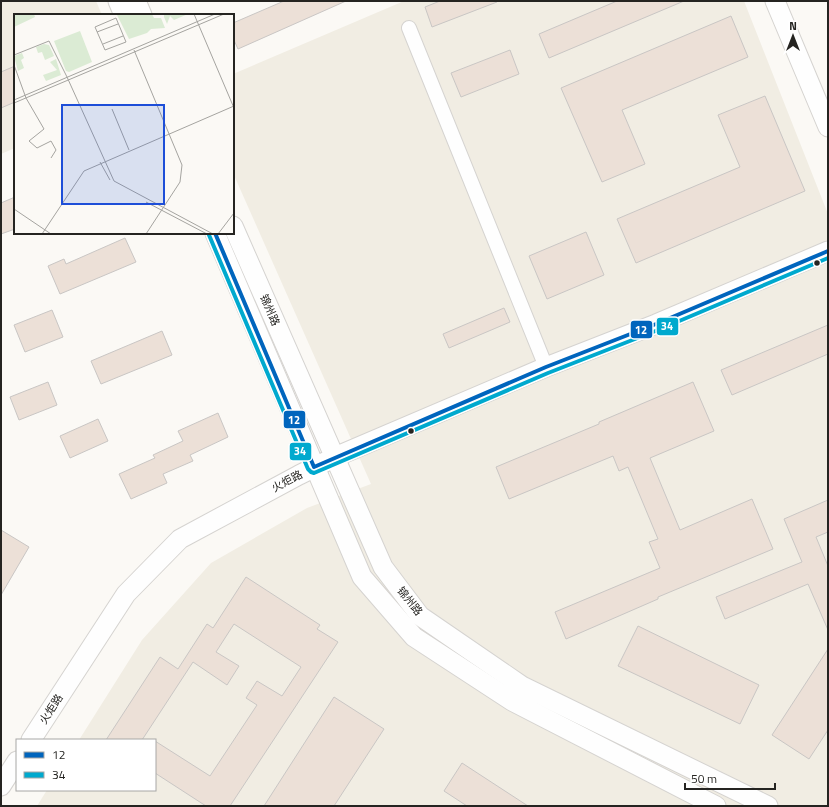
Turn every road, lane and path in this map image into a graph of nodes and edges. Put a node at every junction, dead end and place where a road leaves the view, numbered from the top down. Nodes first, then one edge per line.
1 (118, 1) edge
2 (136, 1) edge
3 (775, 1) edge
4 (124, 14) edge
5 (142, 14) edge
6 (409, 28) dead end
7 (828, 127) edge
8 (234, 228) edge
9 (215, 234) edge
10 (828, 251) edge
11 (546, 367) junction
12 (335, 457) junction
13 (314, 467) junction
14 (32, 739) edge
15 (16, 763) edge
16 (1, 786) edge
17 (716, 806) edge
18 (768, 806) edge

1 - 4 main road
2 - 5 main road
3 - 7 main road
6 - 11 street
8 - 12 main road, 锦州路
9 - 13 main road, 锦州路
10 - 11 main road, 火炬路
11 - 12 main road, 火炬路
12 - 13 main road, 火炬路
12 - 18 main road, 锦州路
13 - 14 main road, 火炬路
13 - 17 main road, 锦州路
15 - 16 main road

